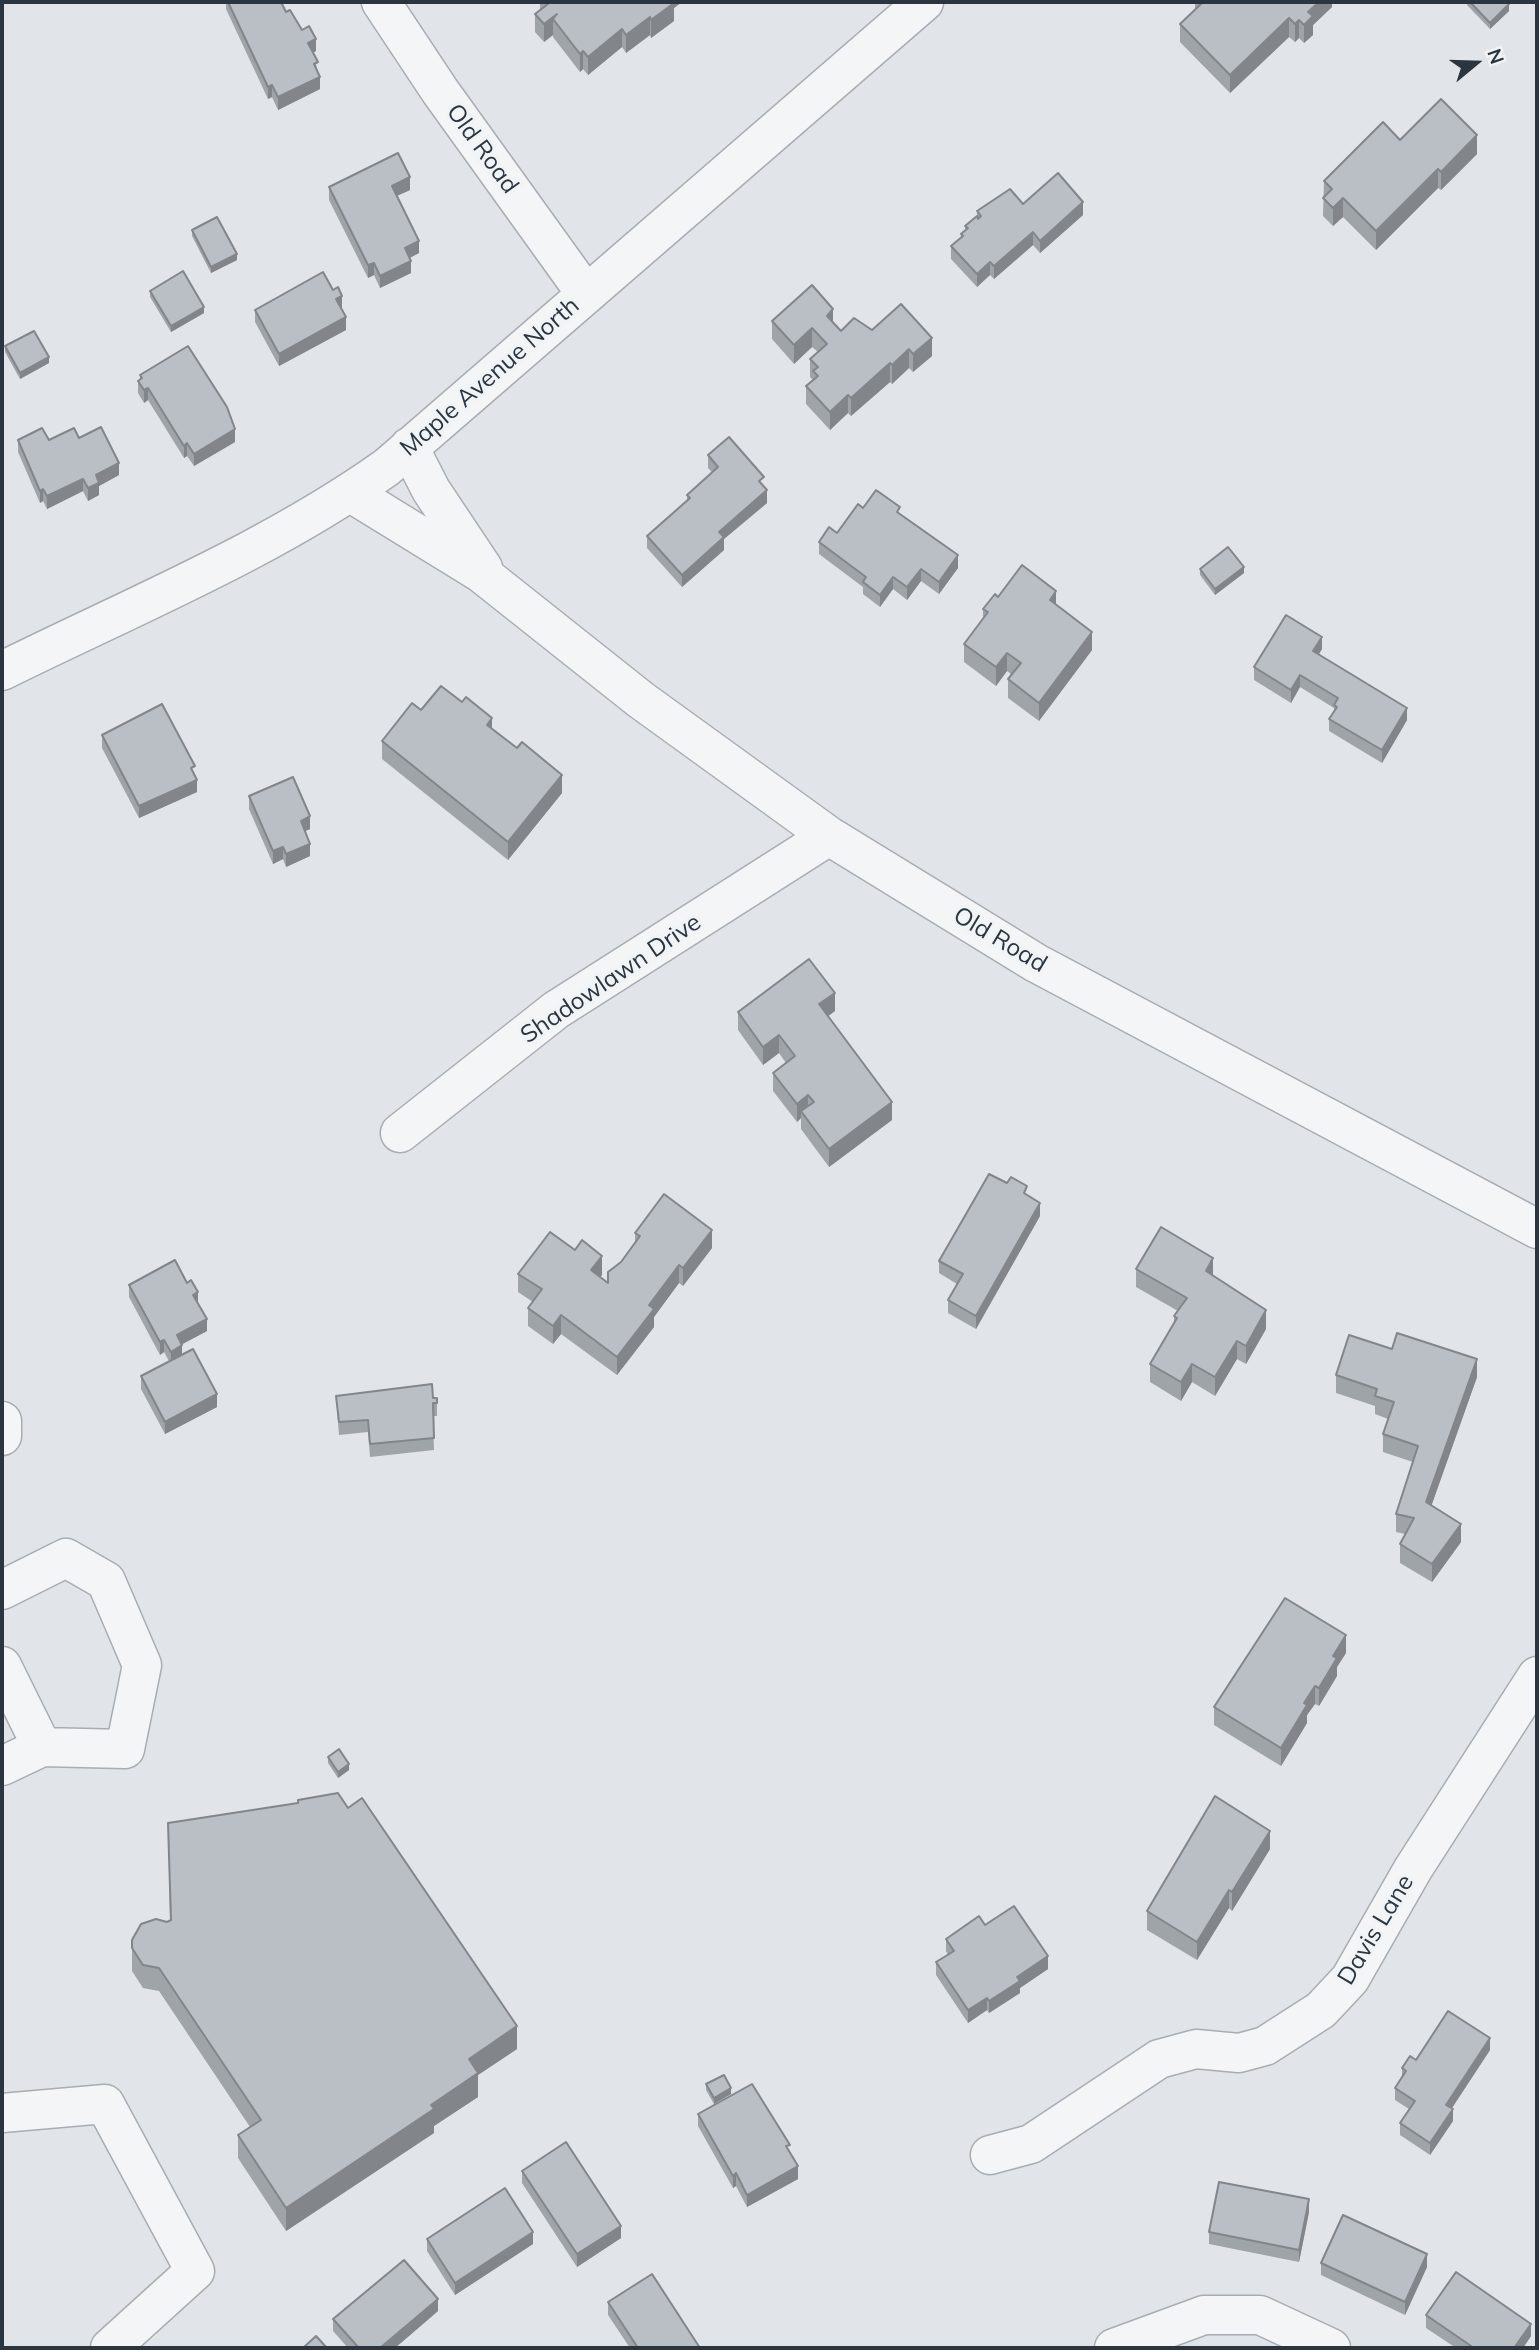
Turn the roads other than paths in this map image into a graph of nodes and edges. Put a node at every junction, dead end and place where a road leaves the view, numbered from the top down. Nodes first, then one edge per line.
1 (381, 2) edge
2 (924, 2) edge
3 (586, 294) junction
4 (409, 447) junction
5 (351, 493) junction
6 (501, 588) junction
7 (2, 671) edge
8 (830, 836) junction
9 (400, 1133) dead end
10 (1537, 1229) edge
11 (2, 1421) edge
12 (2, 1436) edge
13 (2, 1590) edge
14 (2, 1666) edge
15 (1537, 1676) edge
16 (43, 1747) junction
17 (2, 1766) edge
18 (2, 2113) edge
19 (990, 2155) dead end
20 (110, 2348) edge
21 (1114, 2348) edge
22 (1331, 2348) edge

1 - 3 street, Old Road
2 - 3 street, Maple Avenue North
3 - 4 street, Maple Avenue North
4 - 5 street, Maple Avenue North
4 - 6 street, Old Road
5 - 6 street, Old Road
5 - 7 street, Maple Avenue North
6 - 8 street, Old Road
8 - 9 street, Shadowlawn Drive
8 - 10 street, Old Road
11 - 12 street
13 - 16 street
14 - 16 street
15 - 19 street, Davis Lane
16 - 17 street
18 - 20 street
21 - 22 street

